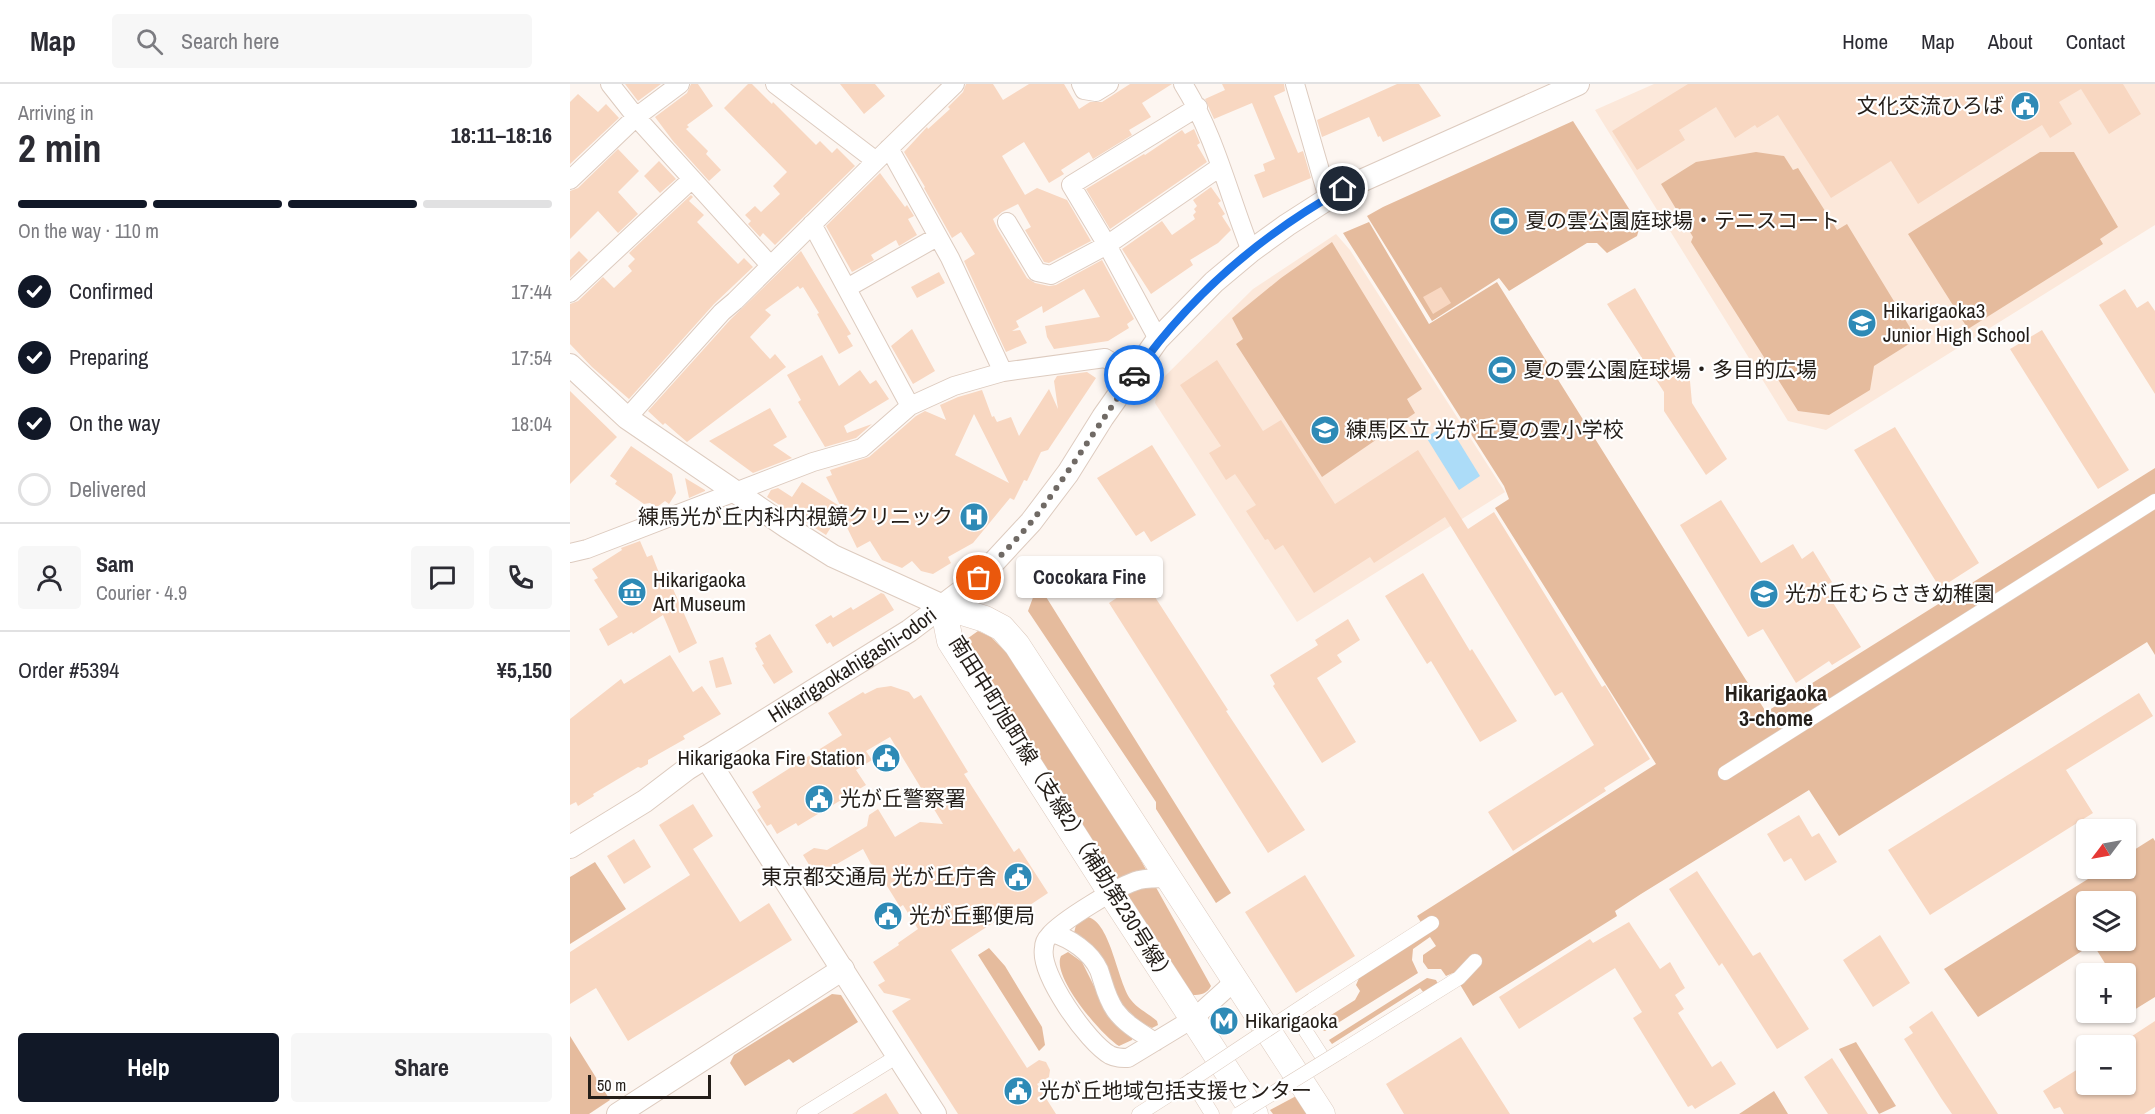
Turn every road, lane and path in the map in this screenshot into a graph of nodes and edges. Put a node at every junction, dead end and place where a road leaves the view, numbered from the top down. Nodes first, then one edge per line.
1 (610, 84) edge
2 (680, 84) edge
3 (775, 84) edge
4 (955, 84) edge
5 (1081, 84) edge
6 (1108, 84) edge
7 (1184, 84) edge
8 (1295, 84) edge
9 (1578, 84) edge
10 (1198, 107) junction
11 (636, 117) junction
12 (889, 148) junction
13 (876, 160) junction
14 (1220, 167) junction
15 (692, 179) junction
16 (570, 180) edge
17 (1328, 198) junction
18 (1007, 222) dead end
19 (812, 224) junction
20 (938, 237) junction
21 (1107, 245) junction
22 (1251, 251) junction
23 (770, 265) junction
24 (847, 288) junction
25 (570, 293) edge
26 (1158, 339) junction
27 (570, 365) edge
28 (1003, 372) junction
29 (1133, 375) junction
30 (910, 406) junction
31 (627, 418) junction
32 (735, 492) junction
33 (2155, 501) edge
34 (570, 553) edge
35 (943, 606) junction
36 (697, 763) junction
37 (1725, 773) dead end
38 (570, 830) edge
39 (570, 847) edge
40 (1167, 878) junction
41 (1111, 893) junction
42 (1432, 922) dead end
43 (1052, 933) junction
44 (1475, 961) dead end
45 (843, 969) junction
46 (1235, 979) junction
47 (1294, 1012) junction
48 (1194, 1018) junction
49 (1155, 1042) junction
50 (1324, 1061) junction
51 (888, 1062) dead end
52 (1191, 1080) junction
53 (618, 1114) edge
54 (804, 1114) edge
55 (935, 1114) edge
56 (1139, 1114) edge
57 (1212, 1114) edge
58 (1239, 1114) edge
59 (1255, 1114) edge
60 (1322, 1114) edge

1 - 11 street
2 - 11 street
3 - 13 street
4 - 12 street
5 - 6 street
7 - 10 street
8 - 17 street
9 - 17 street, Hikarigaokahigashi-odori
10 - 14 street
10 - 21 street
11 - 15 street
11 - 16 street
12 - 13 street
12 - 20 street
13 - 19 street
14 - 21 street
14 - 22 street
15 - 23 street
15 - 25 street
17 - 22 street, Hikarigaokahigashi-odori
18 - 21 street
19 - 23 street
19 - 24 street
20 - 24 street
20 - 28 street
21 - 26 street
22 - 26 street, Hikarigaokahigashi-odori
23 - 31 street
24 - 30 street
26 - 29 street, Hikarigaokahigashi-odori
27 - 31 street
28 - 29 street
28 - 30 street
29 - 35 street, Hikarigaokahigashi-odori
30 - 32 street
31 - 32 street
32 - 34 street
32 - 35 street
33 - 37 street
35 - 36 street, Hikarigaokahigashi-odori
35 - 40 main road, 南田中町旭町線（支線2）（補助第230号線）
35 - 41 main road, 南田中町旭町線（支線2）（補助第230号線）
36 - 38 street, Hikarigaokahigashi-odori
36 - 39 street, Hikarigaokahigashi-odori
36 - 45 street
40 - 41 street
40 - 46 main road, 南田中町旭町線（支線2）（補助第230号線）
41 - 43 street
41 - 48 main road, 南田中町旭町線（支線2）（補助第230号線）
42 - 47 street, bridge
43 - 49 street
43 - 49 street
44 - 50 street, bridge
45 - 53 street
45 - 55 street
46 - 48 street
46 - 60 main road, 南田中町旭町線（支線2）（補助第230号線）
47 - 50 street
47 - 52 street, bridge
48 - 49 street
48 - 59 main road, 南田中町旭町線（支線2）（補助第230号線）
50 - 58 street, bridge
51 - 54 street
52 - 56 street, bridge
52 - 57 street

